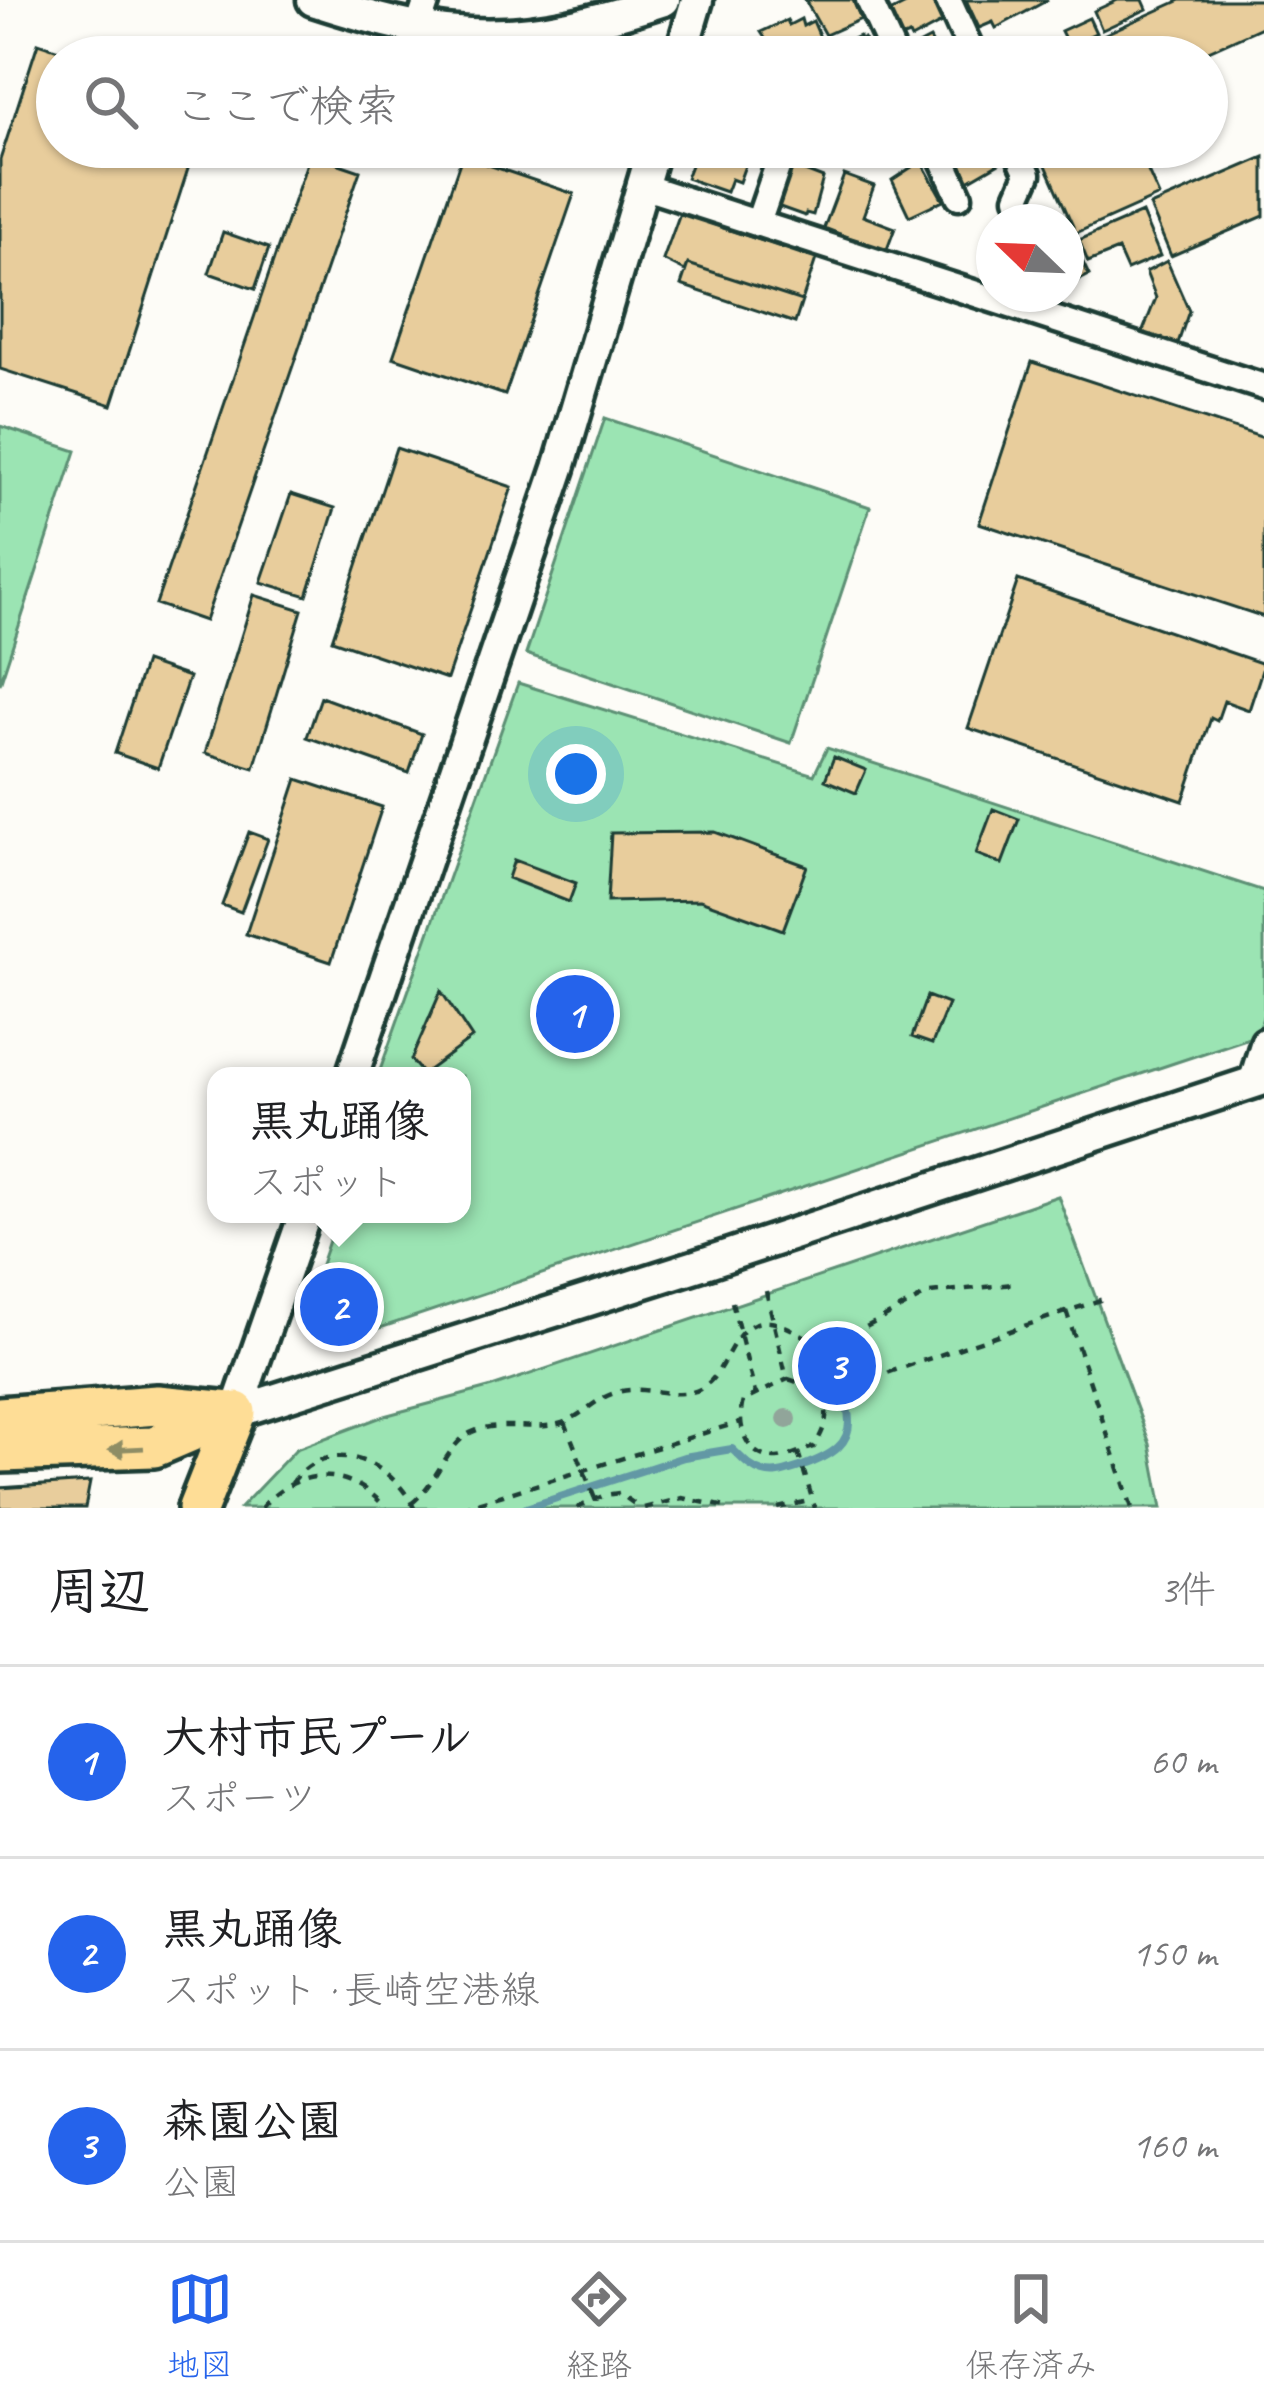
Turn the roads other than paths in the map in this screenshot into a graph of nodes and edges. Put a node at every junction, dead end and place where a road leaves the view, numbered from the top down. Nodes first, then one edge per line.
1 (314, 0) edge
2 (697, 0) edge
3 (869, 0) edge
4 (948, 0) edge
5 (648, 2) edge
6 (422, 15) edge
7 (478, 36) edge
8 (499, 36) edge
9 (686, 36) edge
10 (885, 36) edge
11 (964, 36) edge
12 (648, 168) edge
13 (777, 168) edge
14 (946, 168) edge
15 (1025, 168) edge
16 (642, 186) junction
17 (959, 196) dead end
18 (1018, 197) dead end
19 (758, 223) junction
20 (1264, 388) edge
21 (1264, 1041) edge
22 (355, 1067) edge
23 (1257, 1081) edge
24 (302, 1223) edge
25 (236, 1412) junction
26 (0, 1417) edge
27 (0, 1452) edge
28 (198, 1508) edge

1 - 6 street
2 - 9 street
3 - 10 street
4 - 11 street
5 - 8 street
6 - 7 street
12 - 16 street
13 - 19 street
14 - 17 street
15 - 18 street
16 - 19 street
16 - 22 street
19 - 20 street
21 - 23 street
23 - 25 street
24 - 25 street
25 - 26 main road
25 -> 27 main road
25 - 28 main road

